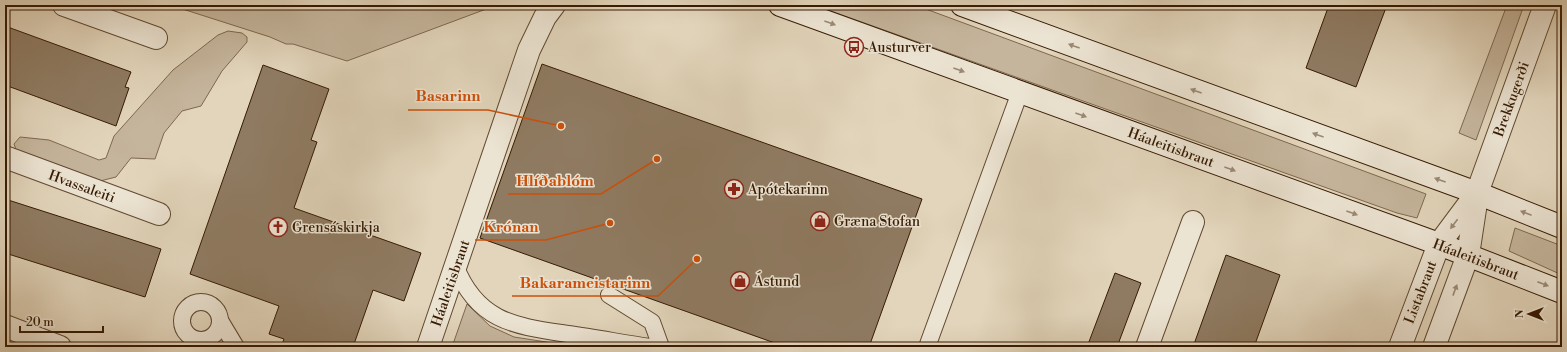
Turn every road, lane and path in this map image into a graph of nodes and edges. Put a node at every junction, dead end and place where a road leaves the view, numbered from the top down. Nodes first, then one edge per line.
1 (64, 5) edge
2 (780, 5) edge
3 (962, 5) edge
4 (1545, 5) edge
5 (548, 9) edge
6 (156, 38) dead end
7 (1020, 92) junction
8 (5, 157) edge
9 (1477, 193) junction
10 (159, 214) dead end
11 (1194, 222) dead end
12 (1562, 227) edge
13 (1438, 244) junction
14 (1468, 255) junction
15 (455, 265) junction
16 (1562, 292) edge
17 (609, 294) dead end
18 (221, 322) dead end
19 (5, 326) edge
20 (60, 347) edge
21 (236, 347) edge
22 (428, 347) edge
23 (650, 347) edge
24 (661, 347) edge
25 (927, 347) edge
26 (1147, 347) edge
27 (1400, 347) edge
28 (1434, 347) edge

1 - 6 main road
2 -> 7 main road, Háaleitisbraut
9 -> 3 main road
4 - 9 main road, Brekkugerði
5 - 15 main road, Háaleitisbraut
7 -> 13 main road, Háaleitisbraut
7 - 25 lane
8 - 10 main road, Hvassaleiti
12 -> 9 main road
9 -> 13 main road, Listabraut
9 - 14 main road
11 - 26 main road
13 - 14 main road, Háaleitisbraut
13 - 27 main road, Listabraut
14 -> 16 main road, Háaleitisbraut
28 -> 14 main road
15 - 22 main road, Háaleitisbraut
15 - 23 lane
17 - 24 lane
18 - 21 lane
19 - 20 main road

